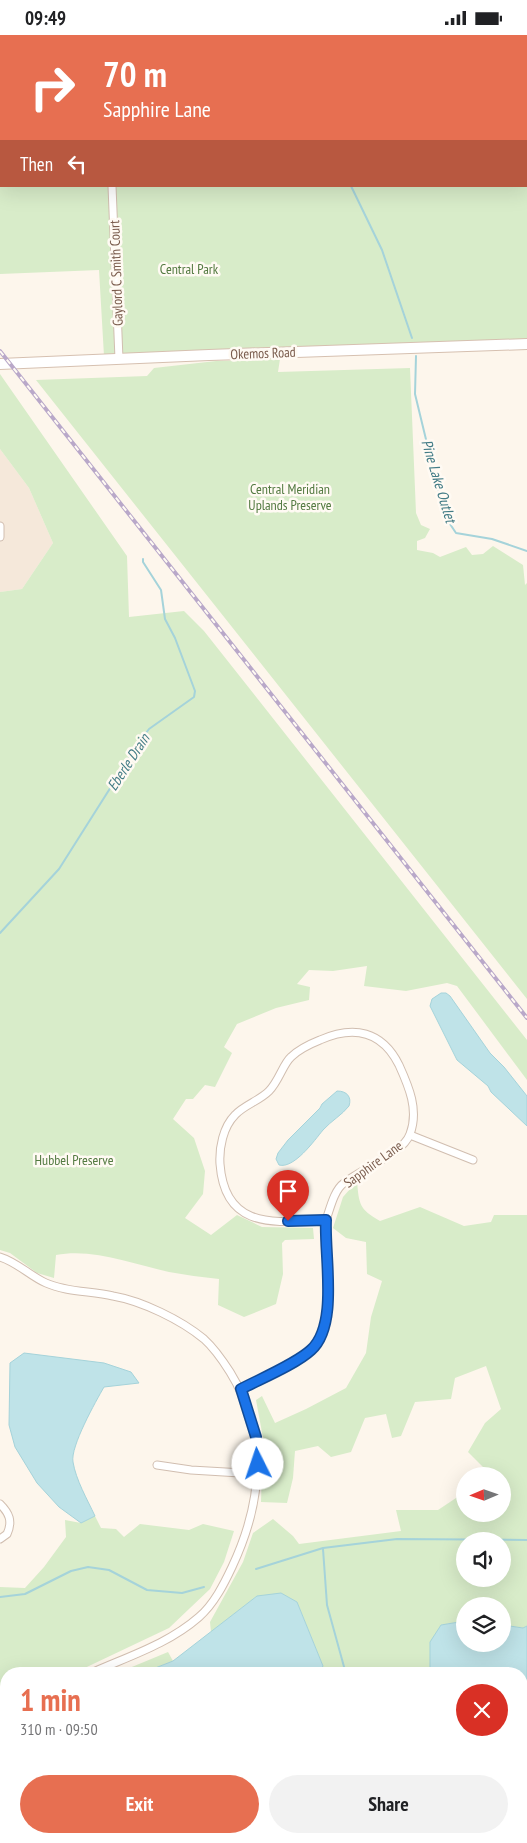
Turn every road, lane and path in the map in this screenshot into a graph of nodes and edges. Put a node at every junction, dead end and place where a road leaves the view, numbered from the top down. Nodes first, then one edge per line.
1 (112, 187) edge
2 (527, 344) edge
3 (119, 359) junction
4 (0, 364) edge
5 (0, 526) edge
6 (0, 537) edge
7 (410, 1135) junction
8 (473, 1161) dead end
9 (326, 1220) junction
10 (0, 1257) edge
11 (241, 1389) junction
12 (157, 1465) dead end
13 (258, 1474) junction
14 (0, 1504) edge
15 (0, 1539) edge
16 (106, 1667) edge

1 - 3 street, Gaylord C Smith Court
2 - 3 street, Okemos Road
3 - 4 street, Okemos Road
5 - 6 street
7 - 8 street
7 - 9 street, Sapphire Lane
7 - 9 street, Sapphire Lane
9 - 11 street, Sapphire Lane
10 - 11 street
11 - 13 street
12 - 13 street
13 - 16 street
14 - 15 street

